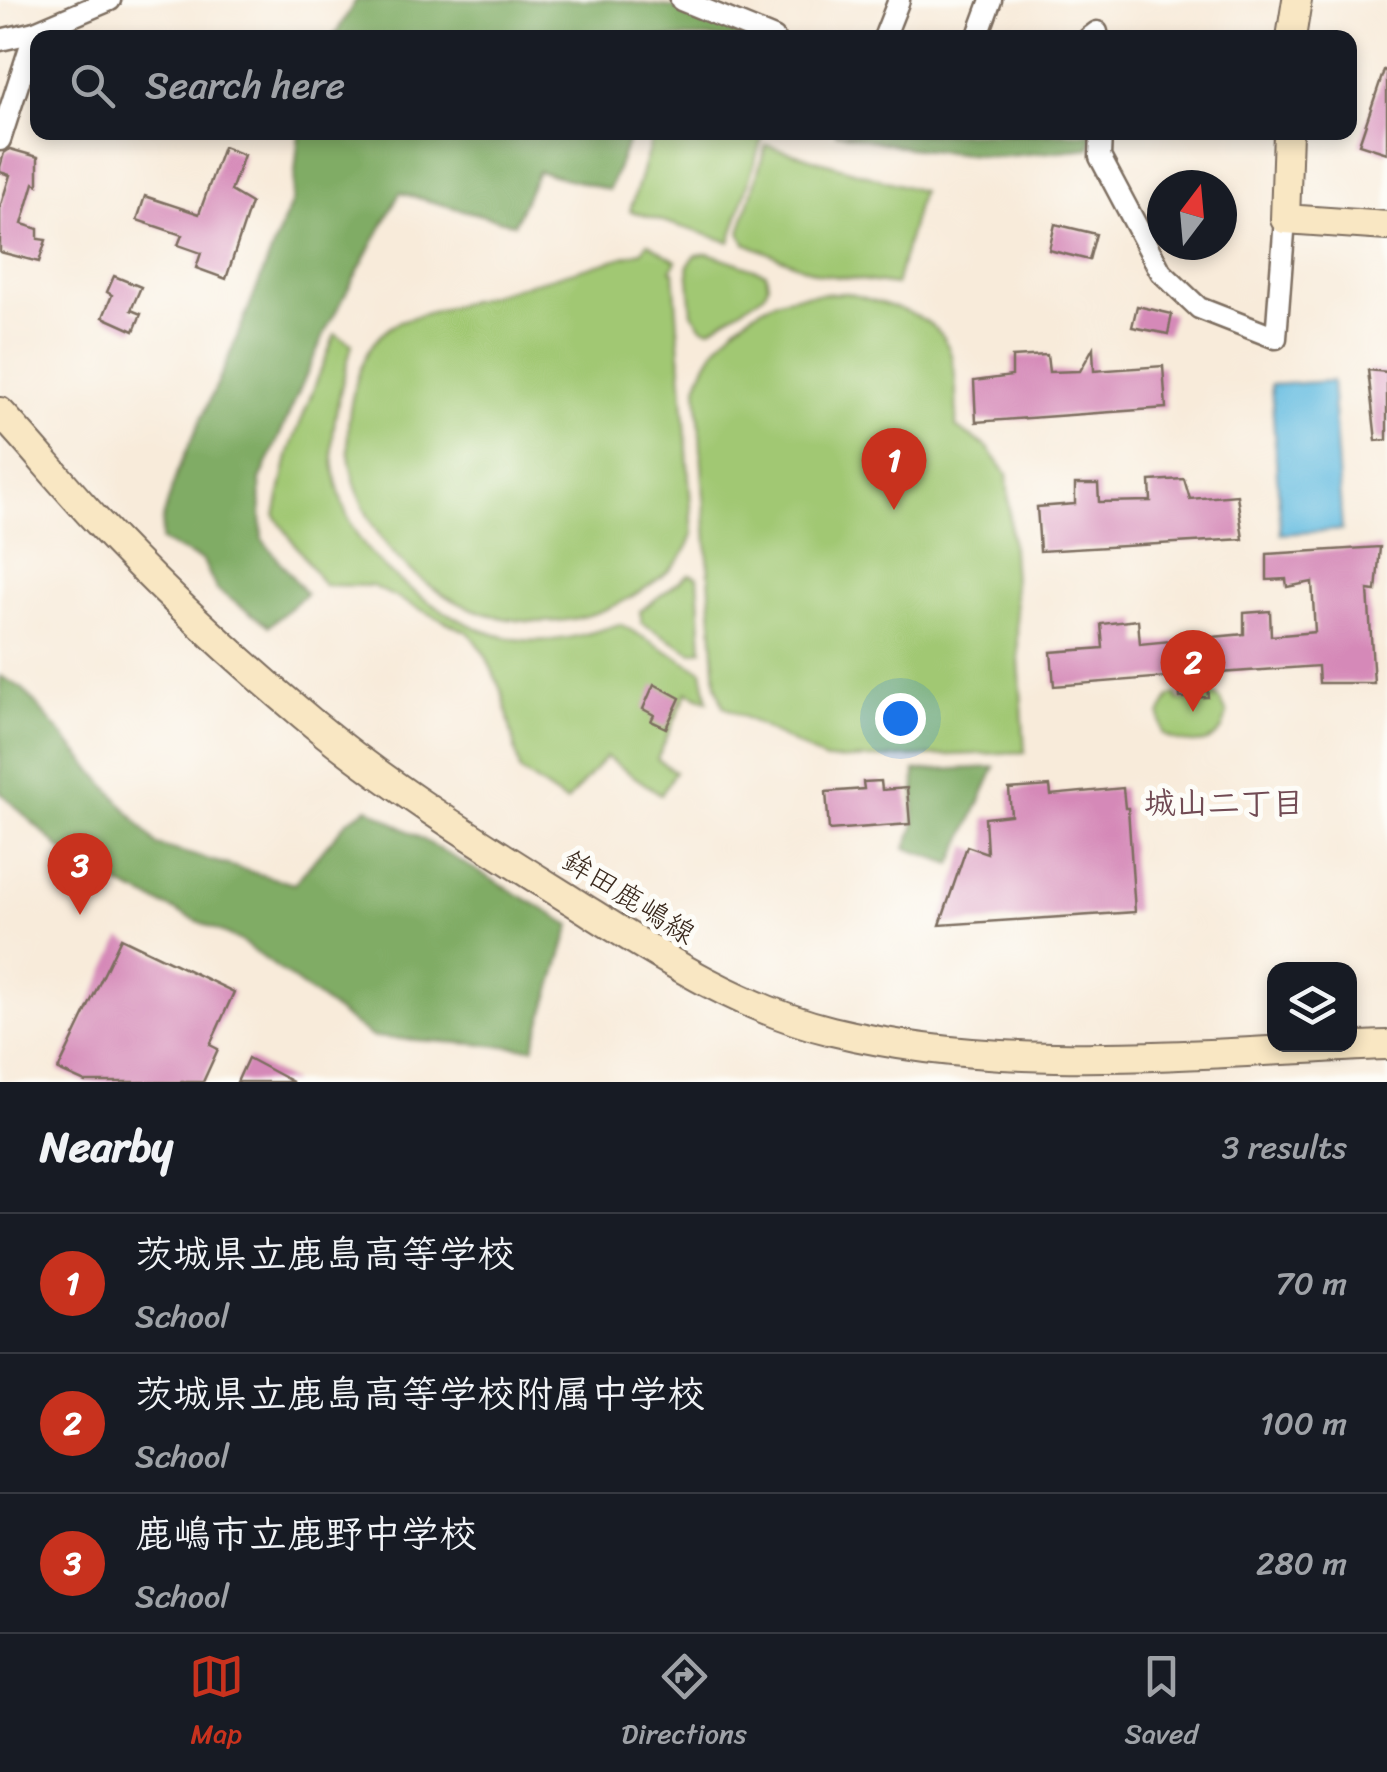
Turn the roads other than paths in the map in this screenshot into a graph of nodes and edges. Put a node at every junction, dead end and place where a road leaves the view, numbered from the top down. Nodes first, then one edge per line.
1 (110, 0) edge
2 (682, 0) edge
3 (900, 0) edge
4 (991, 0) edge
5 (1297, 0) edge
6 (40, 30) edge
7 (755, 30) edge
8 (887, 30) edge
9 (980, 30) edge
10 (1293, 30) edge
11 (30, 33) edge
12 (0, 40) edge
13 (30, 47) edge
14 (0, 140) edge
15 (1101, 140) edge
16 (1288, 140) edge
17 (1285, 219) junction
18 (1387, 226) edge
19 (0, 412) edge
20 (1387, 1045) edge

1 - 6 street
2 - 7 street
3 - 8 street
4 - 9 street
5 - 10 main road
11 - 12 street
13 - 14 street
15 - 17 street
16 - 17 main road
17 - 18 main road
19 - 20 main road, 鉾田鹿嶋線

